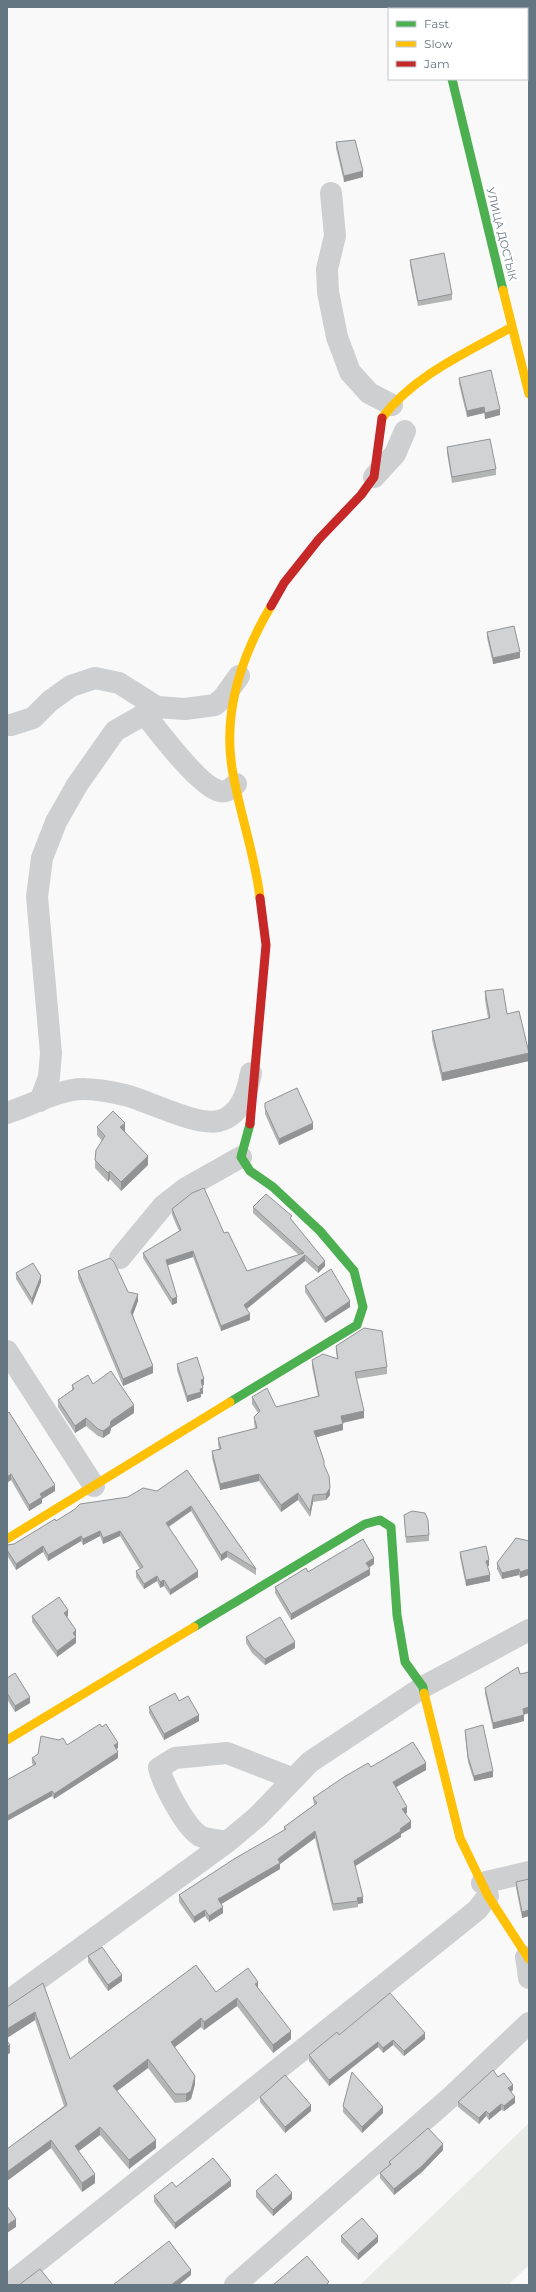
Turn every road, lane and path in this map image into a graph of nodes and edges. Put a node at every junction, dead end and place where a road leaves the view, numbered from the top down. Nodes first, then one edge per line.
1 (452, 80) edge
2 (331, 193) dead end
3 (512, 327) junction
4 (529, 394) edge
5 (392, 405) junction
6 (405, 431) dead end
7 (374, 478) junction
8 (239, 676) junction
9 (151, 710) junction
10 (8, 727) edge
11 (236, 784) junction
12 (258, 1052) junction
13 (18, 1110) edge
14 (237, 1110) junction
15 (247, 1131) junction
16 (241, 1157) junction
17 (120, 1258) dead end
18 (7, 1350) edge
19 (94, 1486) junction
20 (7, 1539) edge
21 (529, 1630) edge
22 (423, 1687) junction
23 (7, 1740) edge
24 (294, 1779) junction
25 (227, 1842) junction
26 (529, 1872) edge
27 (485, 1890) junction
28 (527, 1958) edge
29 (529, 1978) edge
30 (7, 2002) edge
31 (529, 2023) edge
32 (8, 2285) edge
33 (235, 2285) edge

1 - 3 street, УЛИЦА ДОСТЫК
2 - 5 street
3 - 4 street, УЛИЦА ДОСТЫК
3 - 5 street
5 - 7 street
6 - 7 street
7 - 8 street
8 - 9 street
8 - 11 street
9 - 10 street
9 - 11 street
9 - 13 street
11 - 12 street
12 - 14 street
12 - 15 street
13 - 14 street
14 - 15 street
15 - 16 street
16 - 17 street
16 - 19 street
18 - 19 street
19 - 20 street
21 - 22 street
22 - 23 street
22 - 24 street
22 - 27 street
24 - 25 street
24 - 25 street
25 - 30 street
26 - 27 street
27 - 28 street
27 - 32 street
28 - 29 street
31 - 33 street

